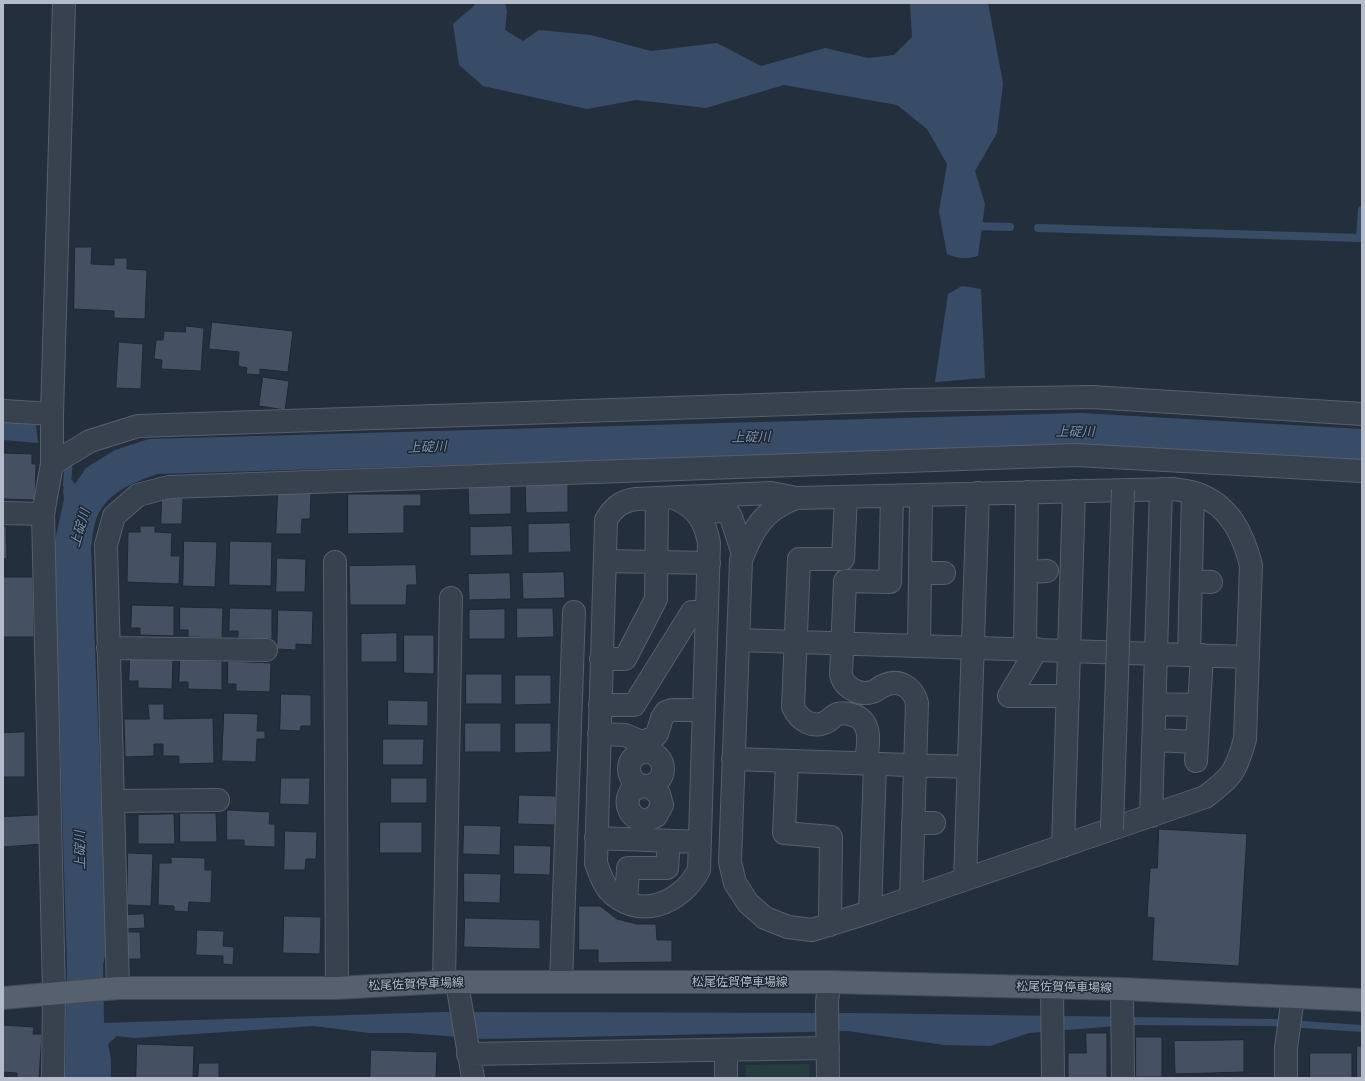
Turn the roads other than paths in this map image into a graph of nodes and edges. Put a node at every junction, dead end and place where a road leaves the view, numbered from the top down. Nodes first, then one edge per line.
1 (64, 3) edge
2 (3, 411) edge
3 (52, 414) junction
4 (1362, 414) edge
5 (52, 464) junction
6 (1362, 471) edge
7 (1161, 489) junction
8 (1123, 490) junction
9 (1074, 491) junction
10 (1027, 492) junction
11 (978, 493) junction
12 (1193, 493) junction
13 (921, 495) junction
14 (892, 496) junction
15 (846, 497) junction
16 (666, 498) junction
17 (796, 498) junction
18 (696, 512) junction
19 (3, 513) edge
20 (43, 514) junction
21 (743, 554) junction
22 (605, 561) junction
23 (335, 562) dead end
24 (656, 562) junction
25 (709, 563) junction
26 (920, 573) junction
27 (944, 573) dead end
28 (450, 598) dead end
29 (574, 612) dead end
30 (707, 612) junction
31 (738, 640) junction
32 (796, 642) junction
33 (842, 643) junction
34 (919, 646) junction
35 (108, 648) junction
36 (973, 648) junction
37 (1031, 649) junction
38 (266, 650) dead end
39 (1069, 650) junction
40 (1156, 654) junction
41 (1196, 655) junction
42 (1248, 657) junction
43 (602, 659) junction
44 (1068, 696) junction
45 (1155, 704) junction
46 (600, 705) junction
47 (1199, 705) junction
48 (704, 710) junction
49 (599, 734) junction
50 (1154, 740) junction
51 (734, 760) junction
52 (787, 762) junction
53 (871, 764) junction
54 (915, 766) junction
55 (598, 767) junction
56 (969, 767) junction
57 (628, 768) junction
58 (646, 787) junction
59 (218, 800) dead end
60 (113, 801) junction
61 (656, 816) junction
62 (1151, 816) junction
63 (1112, 829) junction
64 (596, 838) junction
65 (674, 840) junction
66 (700, 842) junction
67 (1064, 846) junction
68 (965, 879) junction
69 (911, 898) junction
70 (626, 902) junction
71 (870, 912) junction
72 (830, 925) junction
73 (450, 982) junction
74 (561, 982) junction
75 (829, 982) junction
76 (1052, 987) junction
77 (118, 988) junction
78 (337, 988) junction
79 (1122, 989) junction
80 (54, 994) junction
81 (1293, 997) junction
82 (3, 998) edge
83 (1362, 1000) edge
84 (828, 1042) junction
85 (467, 1048) junction
86 (726, 1050) junction
87 (53, 1078) edge
88 (472, 1078) edge
89 (726, 1078) edge
90 (828, 1078) edge
91 (1053, 1078) edge
92 (1123, 1078) edge
93 (1286, 1078) edge

1 - 3 street
2 - 3 street
3 - 5 street
4 - 5 street
5 - 20 street
6 - 35 street
7 - 8 street
7 - 12 street
7 - 40 street
8 - 9 street
8 - 63 street, bridge
9 - 10 street
9 - 39 street
10 - 11 street
10 - 37 street
11 - 13 street
11 - 36 street
12 - 41 street
12 - 42 street
13 - 14 street
13 - 26 street
14 - 15 street
14 - 33 street
15 - 17 street
15 - 32 street
16 - 17 street
16 - 18 street
16 - 22 street
16 - 24 street
17 - 21 street
18 - 21 street
18 - 25 street
19 - 20 street
20 - 80 street
21 - 31 street
22 - 24 street
22 - 43 street
23 - 78 street
24 - 25 street
24 - 43 street
25 - 30 street
26 - 27 street
26 - 34 street
28 - 73 street
29 - 74 street
30 - 46 street
30 - 48 street
31 - 32 street
31 - 51 street
32 - 33 street
32 - 53 street
33 - 34 street
33 - 54 street
34 - 36 street
35 - 38 street
35 - 60 street
36 - 37 street
36 - 56 street
37 - 39 street
37 - 44 street
39 - 40 street
39 - 44 street
40 - 41 street
40 - 45 street
41 - 42 street
41 - 47 street
42 - 62 street
43 - 46 street
44 - 67 street
45 - 47 street
45 - 50 street
46 - 49 street
47 - 50 street
48 - 49 street
48 - 66 street
49 - 55 street
50 - 62 street
51 - 52 street
51 - 72 street
52 - 53 street
52 - 72 street
53 - 54 street
53 - 71 street
54 - 56 street
54 - 69 street
55 - 57 street
55 - 64 street
56 - 68 street
57 - 58 street
57 - 58 street
58 - 61 street
58 - 61 street
59 - 60 street
60 - 77 street
61 - 65 street
62 - 63 street
63 - 67 street
64 - 65 street
64 - 70 street
65 - 66 street
65 - 70 street
66 - 70 street
67 - 68 street
68 - 69 street
69 - 71 street
71 - 72 street
73 - 74 main road, 松尾佐賀停車場線
73 - 78 main road, 松尾佐賀停車場線
73 - 85 street
74 - 75 main road, 松尾佐賀停車場線
75 - 76 main road, 松尾佐賀停車場線
75 - 84 street
76 - 79 main road, 松尾佐賀停車場線
76 - 91 street
77 - 78 main road, 松尾佐賀停車場線
77 - 80 main road, 松尾佐賀停車場線
79 - 81 main road, 松尾佐賀停車場線
79 - 92 street
80 - 82 main road
80 - 87 street
81 - 83 main road, 松尾佐賀停車場線
81 - 93 street
84 - 86 street
84 - 90 street
85 - 86 street
85 - 88 street
86 - 89 street

